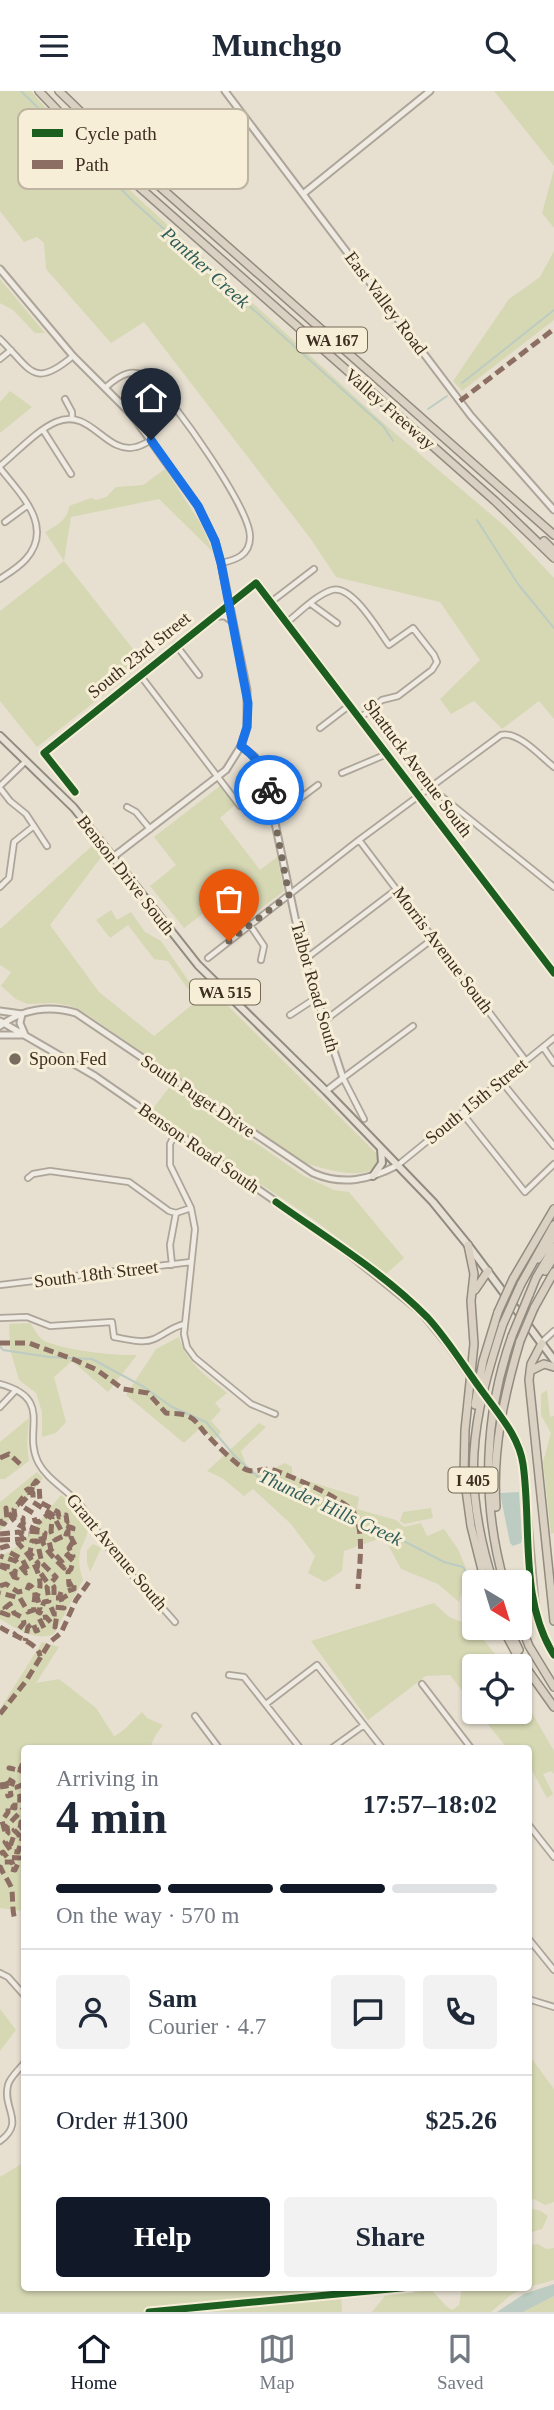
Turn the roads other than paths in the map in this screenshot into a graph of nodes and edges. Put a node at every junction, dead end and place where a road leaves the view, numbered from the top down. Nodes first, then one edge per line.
1 (41, 91) edge
2 (59, 91) edge
3 (225, 91) edge
4 (430, 91) edge
5 (60, 109) edge
6 (77, 109) edge
7 (239, 109) edge
8 (248, 121) edge
9 (144, 189) edge
10 (161, 189) edge
11 (303, 194) junction
12 (0, 269) edge
13 (0, 339) edge
14 (11, 350) junction
15 (73, 356) junction
16 (0, 359) edge
17 (106, 387) junction
18 (65, 399) dead end
19 (72, 419) junction
20 (43, 430) junction
21 (151, 440) junction
22 (0, 467) edge
23 (71, 474) dead end
24 (495, 501) junction
25 (28, 505) junction
26 (554, 510) edge
27 (5, 522) dead end
28 (554, 535) edge
29 (554, 551) edge
30 (554, 558) edge
31 (221, 563) junction
32 (314, 569) dead end
33 (0, 579) edge
34 (256, 583) joint
35 (271, 602) junction
36 (229, 604) junction
37 (311, 604) junction
38 (213, 616) junction
39 (232, 621) junction
40 (337, 622) dead end
41 (286, 623) junction
42 (176, 645) junction
43 (140, 675) junction
44 (199, 675) dead end
45 (350, 705) junction
46 (360, 718) junction
47 (320, 728) dead end
48 (0, 736) edge
49 (241, 746) junction
50 (387, 754) junction
51 (27, 761) junction
52 (554, 767) edge
53 (342, 773) dead end
54 (219, 777) junction
55 (268, 784) junction
56 (318, 785) dead end
57 (0, 787) edge
58 (430, 787) junction
59 (75, 792) dead end
60 (418, 796) junction
61 (127, 807) dead end
62 (274, 818) junction
63 (34, 826) junction
64 (150, 830) junction
65 (359, 840) junction
66 (47, 846) dead end
67 (113, 857) junction
68 (0, 887) edge
69 (554, 887) edge
70 (397, 889) junction
71 (289, 895) junction
72 (250, 925) junction
73 (434, 938) junction
74 (208, 958) dead end
75 (261, 960) dead end
76 (304, 960) junction
77 (554, 973) edge
78 (316, 998) junction
79 (0, 1011) edge
80 (22, 1014) junction
81 (290, 1016) dead end
82 (324, 1021) junction
83 (1, 1023) edge
84 (413, 1026) dead end
85 (0, 1035) edge
86 (25, 1035) junction
87 (554, 1038) edge
88 (542, 1047) junction
89 (526, 1061) junction
90 (554, 1063) edge
91 (343, 1078) junction
92 (501, 1081) junction
93 (326, 1091) junction
94 (462, 1113) junction
95 (364, 1119) dead end
96 (176, 1132) junction
97 (554, 1146) edge
98 (381, 1147) junction
99 (554, 1164) edge
100 (398, 1165) junction
101 (373, 1176) junction
102 (28, 1178) dead end
103 (191, 1208) junction
104 (554, 1209) edge
105 (176, 1213) junction
106 (554, 1225) edge
107 (554, 1236) edge
108 (468, 1245) junction
109 (554, 1247) edge
110 (554, 1257) edge
111 (191, 1262) junction
112 (172, 1265) junction
113 (488, 1271) junction
114 (554, 1272) edge
115 (525, 1276) junction
116 (0, 1285) edge
117 (529, 1295) junction
118 (472, 1308) junction
119 (0, 1318) edge
120 (185, 1324) junction
121 (554, 1331) edge
122 (541, 1343) junction
123 (554, 1360) edge
124 (554, 1367) edge
125 (530, 1371) junction
126 (0, 1384) edge
127 (17, 1390) junction
128 (0, 1407) edge
129 (275, 1414) dead end
130 (475, 1427) junction
131 (499, 1563) junction
132 (482, 1570) edge
133 (490, 1570) edge
134 (501, 1570) edge
135 (554, 1621) edge
136 (175, 1622) dead end
137 (509, 1640) edge
138 (514, 1640) edge
139 (527, 1640) edge
140 (554, 1655) edge
141 (229, 1675) dead end
142 (422, 1684) dead end
143 (540, 1687) junction
144 (554, 1687) edge
145 (266, 1704) junction
146 (554, 1707) edge
147 (195, 1716) dead end
148 (364, 1724) junction
149 (217, 1745) edge
150 (298, 1745) edge
151 (336, 1745) edge
152 (380, 1745) edge
153 (469, 1745) edge
154 (532, 1829) edge
155 (553, 1854) edge
156 (532, 1943) edge
157 (554, 1970) edge
158 (0, 1973) edge
159 (21, 1991) edge
160 (532, 2000) edge
161 (554, 2007) edge
162 (21, 2066) edge
163 (0, 2141) edge

1 - 5 highway, Valley Freeway / WA 167
2 - 6 highway, Valley Freeway / WA 167
3 - 7 street, East Valley Road
4 - 11 street
8 - 11 street, East Valley Road
9 - 24 highway, Valley Freeway / WA 167
10 - 28 highway, Valley Freeway / WA 167
11 - 26 street, East Valley Road
12 - 15 street
13 - 14 street
14 - 15 street
14 - 16 street
15 - 17 street
17 - 21 street
17 - 31 street
18 - 19 street
19 - 20 street
19 - 21 street
20 - 22 street
20 - 23 street
21 - 31 street
22 - 25 street
24 - 29 highway
24 - 30 highway, Valley Freeway / WA 167
25 - 27 street
25 - 33 street
31 - 36 street
32 - 35 street
34 - 35 street, Shattuck Avenue South
34 - 36 street, South 23rd Street
35 - 41 street, Shattuck Avenue South
36 - 38 street, South 23rd Street
36 - 39 street
37 - 40 street
37 - 41 street
37 - 46 street
38 - 39 street
38 - 42 street, South 23rd Street
39 - 49 street
41 - 45 street, Shattuck Avenue South
42 - 43 street, South 23rd Street
42 - 44 street
43 - 54 street
43 - 59 street, South 23rd Street
45 - 46 street, Shattuck Avenue South
45 - 47 street, Shattuck Avenue South
46 - 50 street, Shattuck Avenue South
48 - 51 main road, Benson Drive South / WA 515
49 - 54 street
49 - 55 street, Talbot Road South
50 - 53 street, Shattuck Avenue South
50 - 60 street, Shattuck Avenue South
51 - 57 street
51 - 67 main road, Benson Drive South / WA 515
52 - 58 street
54 - 55 street
54 - 64 street
55 - 62 street, Talbot Road South
56 - 62 street
57 - 63 street
58 - 60 street
58 - 69 street
60 - 65 street
60 - 77 street, Shattuck Avenue South
61 - 64 street
62 - 71 street, Talbot Road South
63 - 66 street
63 - 68 street
64 - 67 street
65 - 70 street, Morris Avenue South
65 - 71 street
67 - 93 main road, Benson Drive South / WA 515
70 - 73 street, Morris Avenue South
70 - 76 street
71 - 72 street
71 - 76 street, Talbot Road South
72 - 74 street
72 - 75 street
73 - 82 street
73 - 89 street, Morris Avenue South
76 - 78 street, Talbot Road South
78 - 81 street
78 - 82 street, Talbot Road South
79 - 80 street
80 - 83 street, South Puget Drive
80 - 86 street
80 - 101 street, South Puget Drive
82 - 91 street, Talbot Road South
83 - 86 street, Benson Road South
84 - 91 street
85 - 86 street
86 - 96 street, Benson Road South
87 - 88 street, South 15th Street
88 - 89 street, South 15th Street
88 - 90 street
89 - 92 street, South 15th Street
91 - 93 street
91 - 95 street, Talbot Road South
92 - 94 street, South 15th Street
92 - 97 street
93 - 98 main road, Benson Drive South / WA 515
94 - 99 street
94 - 100 street, South 15th Street
96 - 103 street
96 - 140 street, Benson Road South, bridge
98 - 100 main road, Benson Drive South / WA 515
98 - 101 main road
100 - 101 street, South Puget Drive
100 - 108 main road, WA 515
102 - 105 street
103 - 105 street
103 - 111 street
104 - 130 highway, bridge
105 - 112 street
106 - 115 highway, I 405
107 - 115 highway
108 - 113 main road, WA 515
108 - 118 highway
109 - 117 highway
110 - 117 highway
111 - 112 street, South 18th Street
111 - 120 street
112 - 116 street, South 18th Street
113 - 118 highway
113 - 122 main road, WA 515
114 - 131 highway, bridge
115 - 130 highway, I 405, bridge
117 - 131 highway, I 405, bridge
118 - 132 highway
119 - 120 street
120 - 129 street
121 - 122 street
122 - 123 main road, WA 515
122 - 125 highway
124 - 125 highway
125 - 135 highway
126 - 127 street
127 - 128 street
127 - 136 street, Grant Avenue South
130 - 133 highway, I 405
131 - 134 highway, I 405
137 - 143 highway
138 - 143 highway
139 - 144 highway
141 - 145 street
142 - 153 street
143 - 146 highway
145 - 148 street
145 - 150 street
147 - 149 street
148 - 151 street
148 - 152 street
154 - 155 street
156 - 157 street
158 - 159 street
160 - 161 street
162 - 163 street

